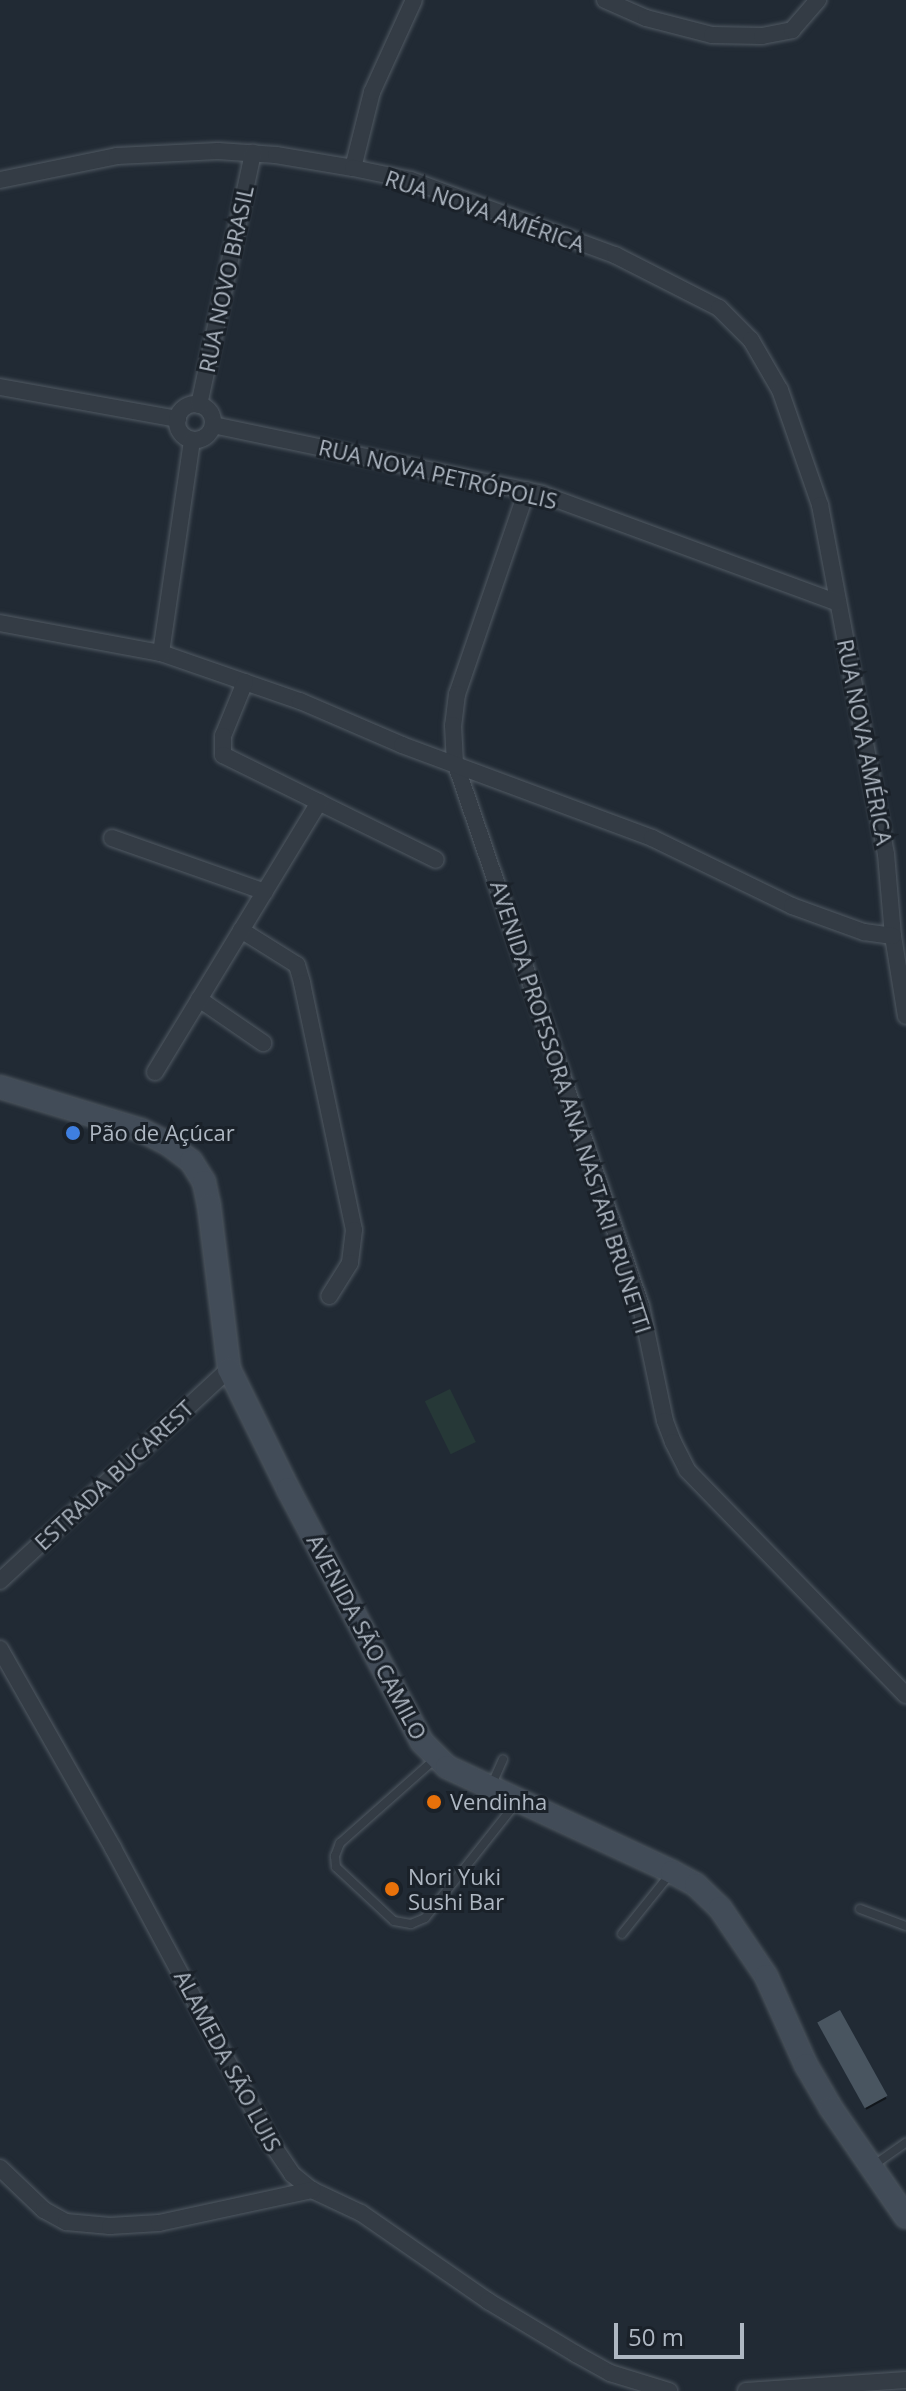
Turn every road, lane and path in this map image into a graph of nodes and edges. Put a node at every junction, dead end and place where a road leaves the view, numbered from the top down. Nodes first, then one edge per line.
1 (414, 0) edge
2 (607, 0) edge
3 (818, 0) edge
4 (253, 153) junction
5 (353, 168) junction
6 (0, 180) edge
7 (0, 387) edge
8 (199, 405) junction
9 (178, 419) junction
10 (213, 425) junction
11 (192, 440) junction
12 (527, 490) junction
13 (838, 603) junction
14 (0, 623) edge
15 (161, 653) junction
16 (245, 682) junction
17 (455, 762) junction
18 (319, 802) junction
19 (112, 838) dead end
20 (436, 860) dead end
21 (265, 892) junction
22 (241, 930) junction
23 (893, 936) junction
24 (199, 999) junction
25 (906, 1016) edge
26 (263, 1043) dead end
27 (155, 1072) dead end
28 (0, 1087) edge
29 (329, 1296) dead end
30 (229, 1369) junction
31 (0, 1581) edge
32 (0, 1649) edge
33 (906, 1695) edge
34 (435, 1758) junction
35 (503, 1759) dead end
36 (490, 1788) junction
37 (518, 1801) junction
38 (672, 1872) junction
39 (860, 1909) dead end
40 (906, 1926) edge
41 (622, 1934) dead end
42 (906, 2143) edge
43 (873, 2166) junction
44 (0, 2168) edge
45 (312, 2190) junction
46 (905, 2213) edge
47 (906, 2380) edge
48 (770, 2390) edge
49 (669, 2391) edge
50 (746, 2391) edge

1 - 5 street
2 - 3 street
4 - 5 street, RUA NOVA AMÉRICA
4 - 6 street, RUA NOVA AMÉRICA
4 - 8 street, RUA NOVO BRASIL
5 - 13 street, RUA NOVA AMÉRICA
7 - 9 street
8 - 9 street
8 - 10 street
9 - 11 street
10 - 11 street
10 - 12 street, RUA NOVA PETRÓPOLIS
11 - 15 street
12 - 13 street, RUA NOVA PETRÓPOLIS
12 - 17 street, AVENIDA PROFSSORA ANA NASTARI BRUNETTI
13 - 23 street, RUA NOVA AMÉRICA
14 - 15 street
15 - 16 street
16 - 17 street
16 - 18 street
17 - 23 street
17 - 33 street, AVENIDA PROFSSORA ANA NASTARI BRUNETTI
18 - 20 street
18 - 21 street
19 - 21 street
21 - 22 street
22 - 24 street
22 - 29 street
23 - 25 street, RUA NOVA AMÉRICA
24 - 26 street
24 - 27 street
28 - 30 main road, AVENIDA SÃO CAMILO
30 - 31 street, ESTRADA BUCAREST
30 - 34 main road, AVENIDA SÃO CAMILO
32 - 45 street, ALAMEDA SÃO LUIS
34 - 36 main road, AVENIDA SÃO CAMILO
34 - 37 lane
35 - 36 lane
36 - 37 main road, AVENIDA SÃO CAMILO
37 - 38 main road, AVENIDA SÃO CAMILO
38 - 41 lane
38 - 43 main road, AVENIDA SÃO CAMILO
39 - 40 lane
42 - 43 lane
43 - 46 main road, AVENIDA SÃO CAMILO
44 - 45 street
45 - 49 street, ALAMEDA SÃO LUIS
47 - 48 street
48 - 50 street

